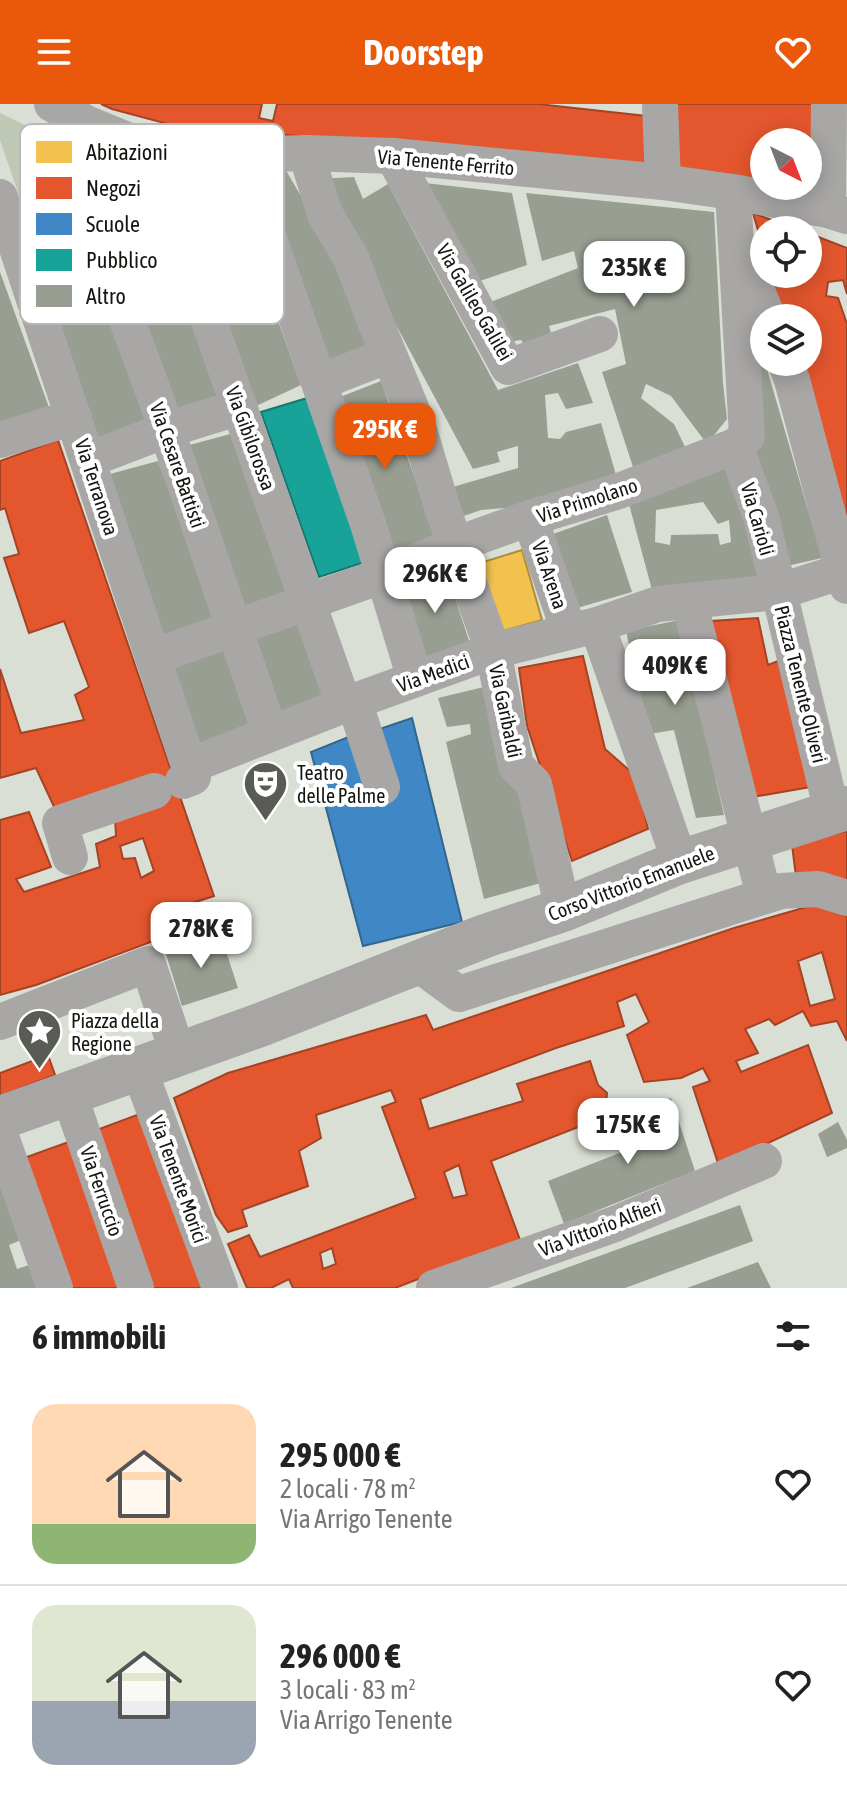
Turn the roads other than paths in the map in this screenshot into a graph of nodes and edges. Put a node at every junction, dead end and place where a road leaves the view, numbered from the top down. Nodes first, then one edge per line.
1 (52, 104) edge
2 (660, 104) edge
3 (829, 104) edge
4 (88, 124) edge
5 (306, 153) junction
6 (284, 154) edge
7 (393, 156) junction
8 (663, 182) junction
9 (733, 192) junction
10 (5, 210) edge
11 (838, 213) edge
12 (20, 255) edge
13 (284, 280) edge
14 (751, 304) edge
15 (43, 324) edge
16 (127, 324) edge
17 (210, 324) edge
18 (600, 334) dead end
19 (389, 355) junction
20 (753, 376) edge
21 (790, 376) edge
22 (320, 382) junction
23 (240, 407) junction
24 (74, 417) junction
25 (166, 430) junction
26 (0, 440) edge
27 (735, 446) junction
28 (88, 460) junction
29 (530, 518) junction
30 (455, 545) junction
31 (384, 575) junction
32 (845, 579) edge
33 (778, 592) junction
34 (689, 601) junction
35 (308, 602) junction
36 (235, 628) junction
37 (583, 628) junction
38 (493, 651) junction
39 (153, 657) junction
40 (415, 679) junction
41 (349, 703) junction
42 (270, 733) junction
43 (178, 779) junction
44 (382, 787) dead end
45 (840, 810) edge
46 (748, 840) junction
47 (70, 857) dead end
48 (680, 862) junction
49 (764, 896) junction
50 (847, 898) edge
51 (550, 914) junction
52 (418, 964) junction
53 (553, 964) junction
54 (0, 1022) edge
55 (159, 1061) junction
56 (69, 1094) junction
57 (0, 1118) edge
58 (0, 1134) edge
59 (764, 1161) dead end
60 (55, 1288) edge
61 (136, 1288) edge
62 (220, 1288) edge
63 (434, 1288) edge

1 - 4 street, Via Tenente Ferrito
2 - 8 street
3 - 11 street
5 - 6 street, Via Tenente Ferrito
5 - 7 street, Via Tenente Ferrito
5 - 19 street, Via Garibaldi
7 - 8 street, Via Tenente Ferrito
7 - 18 street, Via Galileo Galilei
8 - 9 street, Via Tenente Ferrito
9 - 11 street, Via Tenente Ferrito
9 - 14 street
10 - 12 street, Via Terranova
13 - 22 street
15 - 24 street, Via Terranova
16 - 25 street, Via Cesare Battisti
17 - 23 street, Via Gibilorossa
19 - 22 street
19 - 30 street, Via Garibaldi
20 - 27 street
21 - 32 street
22 - 31 street
23 - 25 street
23 - 35 street, Via Gibilorossa
24 - 26 street
24 - 28 street, Via Terranova
25 - 28 street
25 - 36 street, Via Cesare Battisti
27 - 29 street, Via Primolano
27 - 33 street, Via Carioli
28 - 39 street, Via Terranova
29 - 30 street, Via Primolano
29 - 37 street, Via Arena
30 - 31 street, Via Primolano
30 - 38 street, Via Garibaldi
31 - 35 street, Via Primolano
31 - 40 street
32 - 33 street, Piazza Tenente Oliveri
33 - 34 street, Via Medici
33 - 45 street, Piazza Tenente Oliveri
34 - 37 street, Via Medici
34 - 46 street
35 - 36 street, Via Primolano
35 - 41 street, Via Gibilorossa
36 - 39 street, Via Primolano
36 - 42 street, Via Cesare Battisti
37 - 38 street, Via Medici
37 - 48 street, Via Arena
38 - 40 street, Via Medici
38 - 51 street, Via Garibaldi
39 - 43 street, Via Terranova
40 - 41 street, Via Medici
41 - 42 street, Via Medici
41 - 44 street, Via Gibilorossa
42 - 43 street, Via Medici
43 - 47 street, Via Medici
45 - 46 main road, Corso Vittorio Emanuele
46 - 48 main road, Corso Vittorio Emanuele
46 - 49 street
48 - 51 main road, Corso Vittorio Emanuele
49 - 50 street
49 - 53 street
51 - 52 main road, Corso Vittorio Emanuele
51 - 53 street, Via Garibaldi
52 - 53 street
52 - 55 main road, Corso Vittorio Emanuele
54 - 55 street
55 - 56 main road, Corso Vittorio Emanuele
55 - 62 street, Via Tenente Morici
56 - 57 main road, Corso Vittorio Emanuele
56 - 61 street, Via Ferruccio
58 - 60 street
59 - 63 street, Via Vittorio Alfieri

